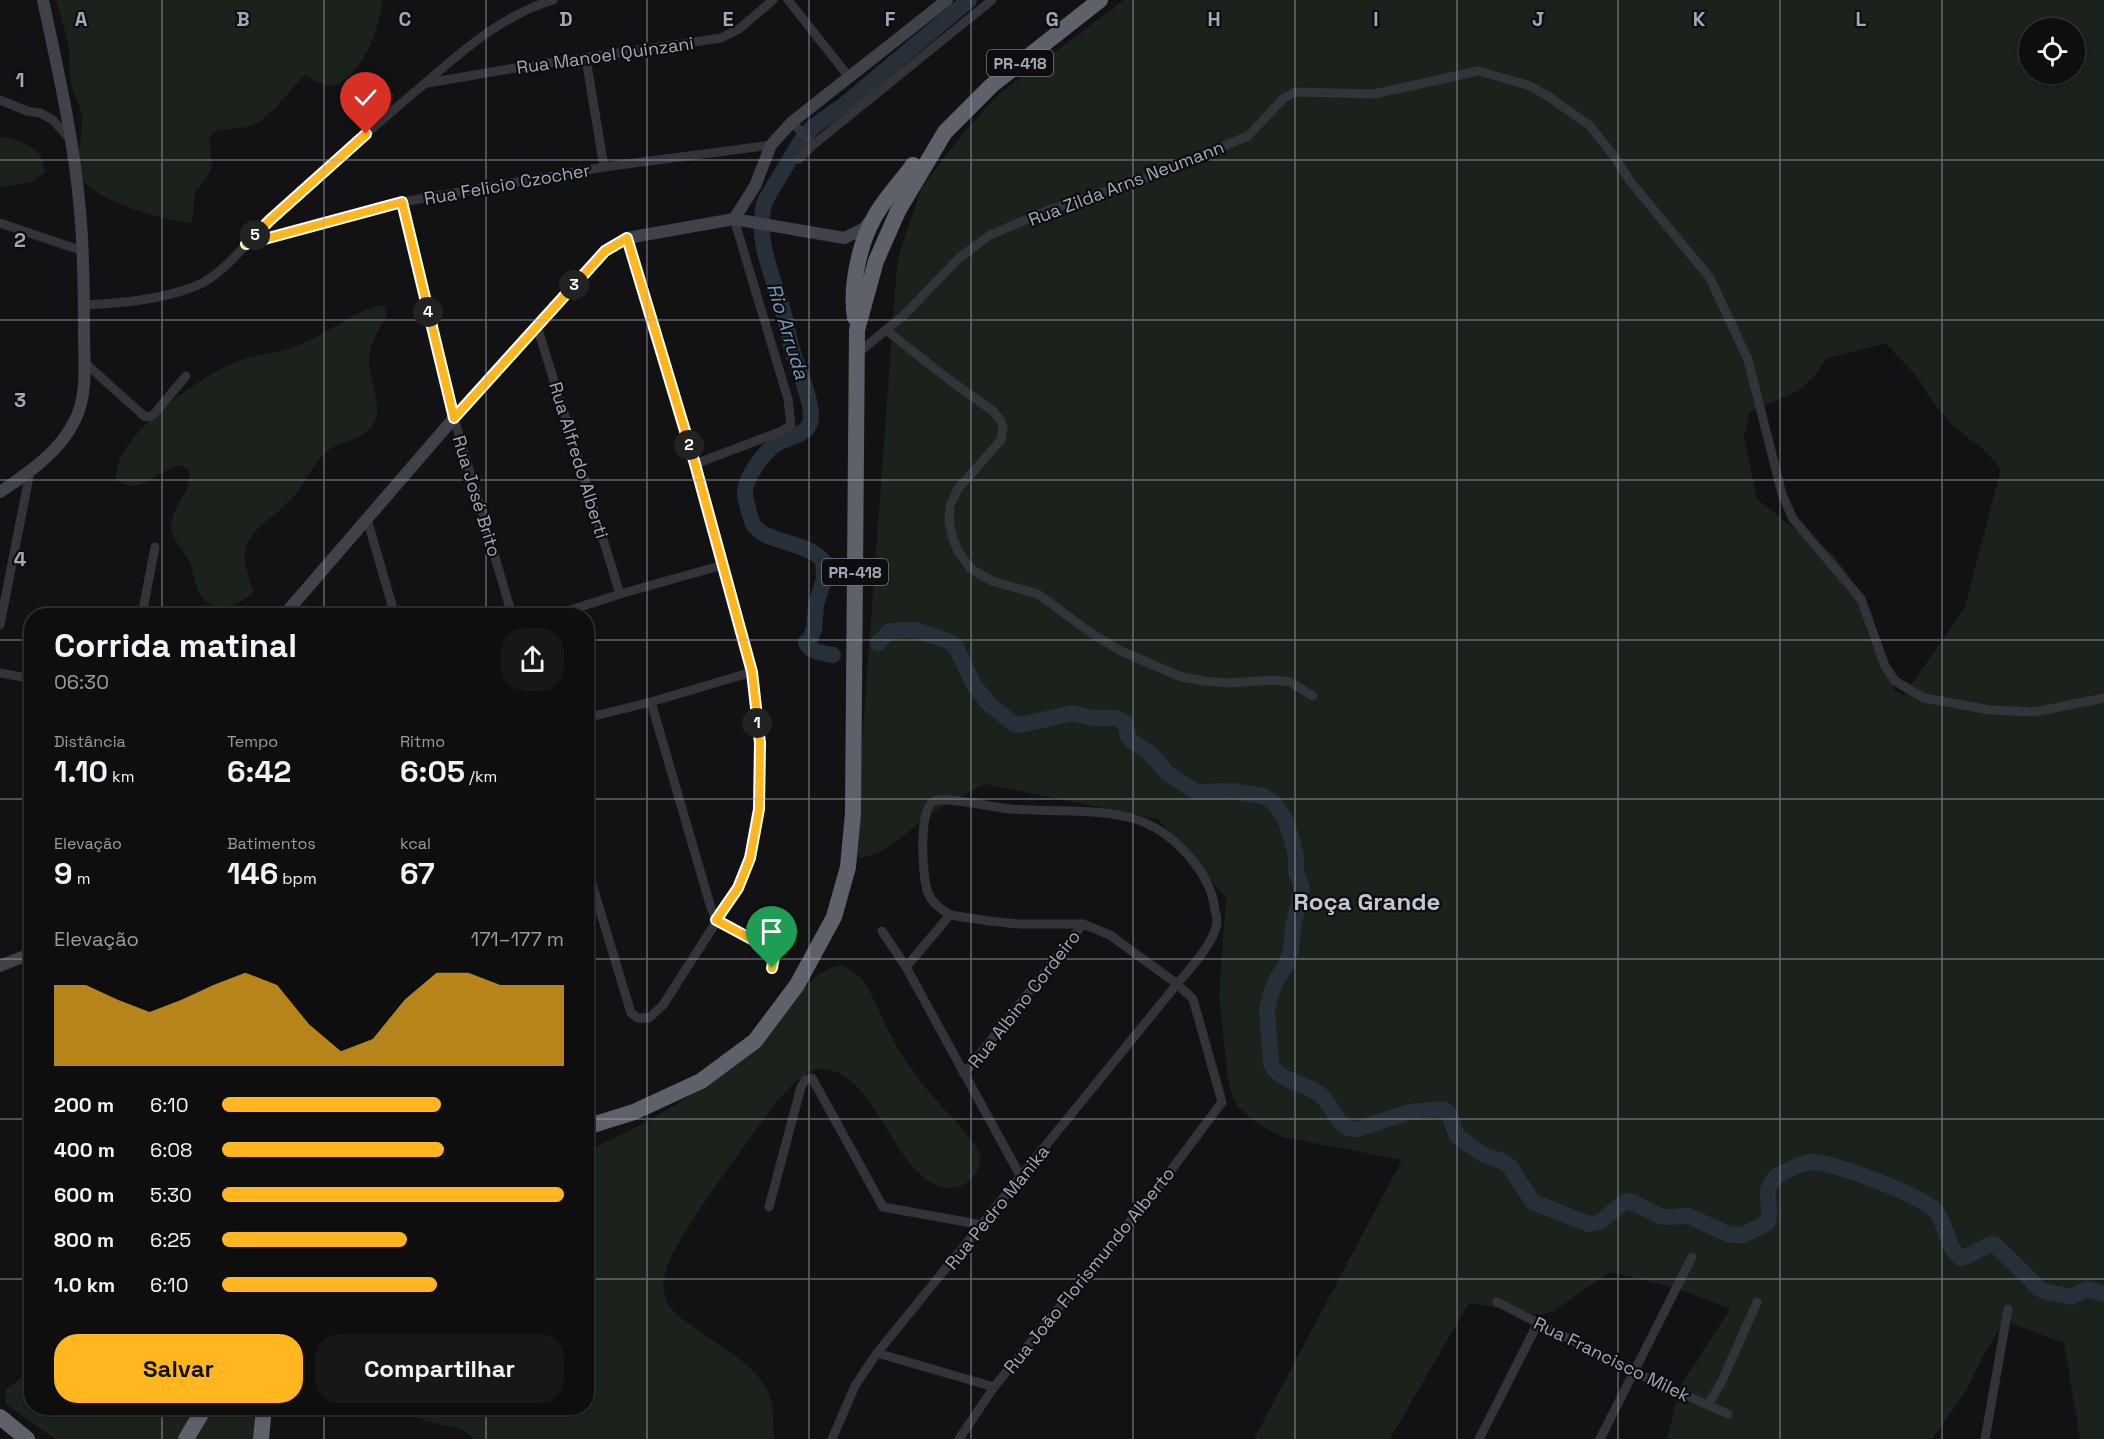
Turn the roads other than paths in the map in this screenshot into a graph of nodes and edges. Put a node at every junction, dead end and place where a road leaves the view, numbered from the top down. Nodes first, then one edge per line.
1 (43, 0) edge
2 (553, 0) edge
3 (773, 0) edge
4 (788, 0) edge
5 (947, 0) edge
6 (993, 0) edge
7 (1100, 0) edge
8 (586, 58) junction
9 (849, 77) junction
10 (425, 83) junction
11 (0, 100) edge
12 (792, 122) junction
13 (945, 132) junction
14 (69, 138) junction
15 (771, 145) junction
16 (813, 145) junction
17 (799, 159) dead end
18 (604, 167) junction
19 (402, 202) junction
20 (874, 218) junction
21 (734, 219) junction
22 (0, 223) edge
23 (627, 238) junction
24 (844, 238) junction
25 (246, 244) junction
26 (83, 251) junction
27 (860, 255) junction
28 (84, 305) junction
29 (537, 326) junction
30 (857, 330) junction
31 (886, 330) junction
32 (857, 354) junction
33 (84, 362) junction
34 (186, 376) dead end
35 (454, 418) junction
36 (695, 464) junction
37 (30, 472) junction
38 (0, 492) edge
39 (367, 519) junction
40 (155, 547) dead end
41 (723, 565) junction
42 (620, 594) junction
43 (392, 605) dead end
44 (143, 608) edge
45 (290, 608) edge
46 (510, 608) edge
47 (577, 608) edge
48 (0, 625) edge
49 (752, 672) junction
50 (0, 673) edge
51 (24, 678) edge
52 (1313, 696) dead end
53 (2104, 698) edge
54 (651, 702) junction
55 (594, 716) edge
56 (594, 890) edge
57 (950, 915) junction
58 (716, 920) junction
59 (1083, 924) junction
60 (882, 931) dead end
61 (24, 956) edge
62 (0, 966) edge
63 (906, 967) junction
64 (772, 968) dead end
65 (1177, 984) junction
66 (964, 1074) junction
67 (594, 1124) edge
68 (1021, 1177) junction
69 (769, 1207) dead end
70 (983, 1225) junction
71 (1692, 1257) dead end
72 (1497, 1302) dead end
73 (1757, 1302) dead end
74 (2008, 1309) dead end
75 (1538, 1323) junction
76 (877, 1353) junction
77 (1634, 1372) junction
78 (994, 1388) junction
79 (1708, 1405) junction
80 (1728, 1414) dead end
81 (200, 1415) edge
82 (263, 1415) edge
83 (0, 1417) edge
84 (27, 1439) edge
85 (186, 1439) edge
86 (261, 1439) edge
87 (832, 1439) edge
88 (959, 1439) edge
89 (1479, 1439) edge
90 (1600, 1439) edge
91 (1985, 1439) edge

1 - 14 main road
2 - 10 street
3 - 8 street, Rua Manoel Quinzani
4 - 9 street
5 - 9 main road
6 - 16 street
7 - 13 highway, PR-418
8 - 10 street, Rua Manoel Quinzani
8 - 18 street
9 - 12 main road
10 - 25 street
11 - 14 street
12 - 15 main road
12 - 16 street
13 - 20 highway
13 - 30 highway, PR-418
14 - 26 main road
15 - 18 street, Rua Felicio Czocher
15 - 21 main road
16 - 17 street
18 - 19 street, Rua Felicio Czocher
19 - 25 street, Rua Felicio Czocher
19 - 35 street, Rua José Brito
20 - 24 main road
20 - 27 highway
21 - 23 main road
21 - 24 main road
21 - 36 street
22 - 26 street
23 - 29 main road
23 - 36 street
24 - 27 main road
25 - 28 street
26 - 28 main road
27 - 30 highway
28 - 33 main road
29 - 35 main road
29 - 42 street, Rua Alfredo Alberti
30 - 32 highway, PR-418
31 - 32 street, Rua Zilda Arns Neumann
31 - 52 street
31 - 53 street, Rua Zilda Arns Neumann
32 - 67 highway, PR-418
33 - 34 street
33 - 37 main road
35 - 39 main road
35 - 46 street, Rua José Brito
36 - 41 street
37 - 38 main road
37 - 48 street
39 - 43 street
39 - 45 main road
40 - 44 street
41 - 42 street
41 - 49 street
42 - 47 street
49 - 54 street
49 - 58 street
50 - 51 street
54 - 55 street
54 - 58 street
56 - 58 street
57 - 59 street
57 - 63 street
57 - 65 street, Rua Pedro Manika
58 - 64 street
59 - 65 street
59 - 66 street, Rua Albino Cordeiro
60 - 63 street
61 - 62 main road
63 - 66 street
65 - 68 street, Rua Pedro Manika
65 - 78 street, Rua João Florismundo Alberto
66 - 68 street
68 - 70 street, Rua Pedro Manika
69 - 70 street
70 - 76 street, Rua Pedro Manika
71 - 77 street
72 - 75 street, Rua Francisco Milek
73 - 79 street
74 - 91 street
75 - 77 street, Rua Francisco Milek
75 - 89 street
76 - 78 street
76 - 87 street, Rua Pedro Manika
77 - 79 street, Rua Francisco Milek
77 - 90 street
78 - 88 street, Rua João Florismundo Alberto
79 - 80 street, Rua Francisco Milek
81 - 85 highway
82 - 86 highway
83 - 84 highway

